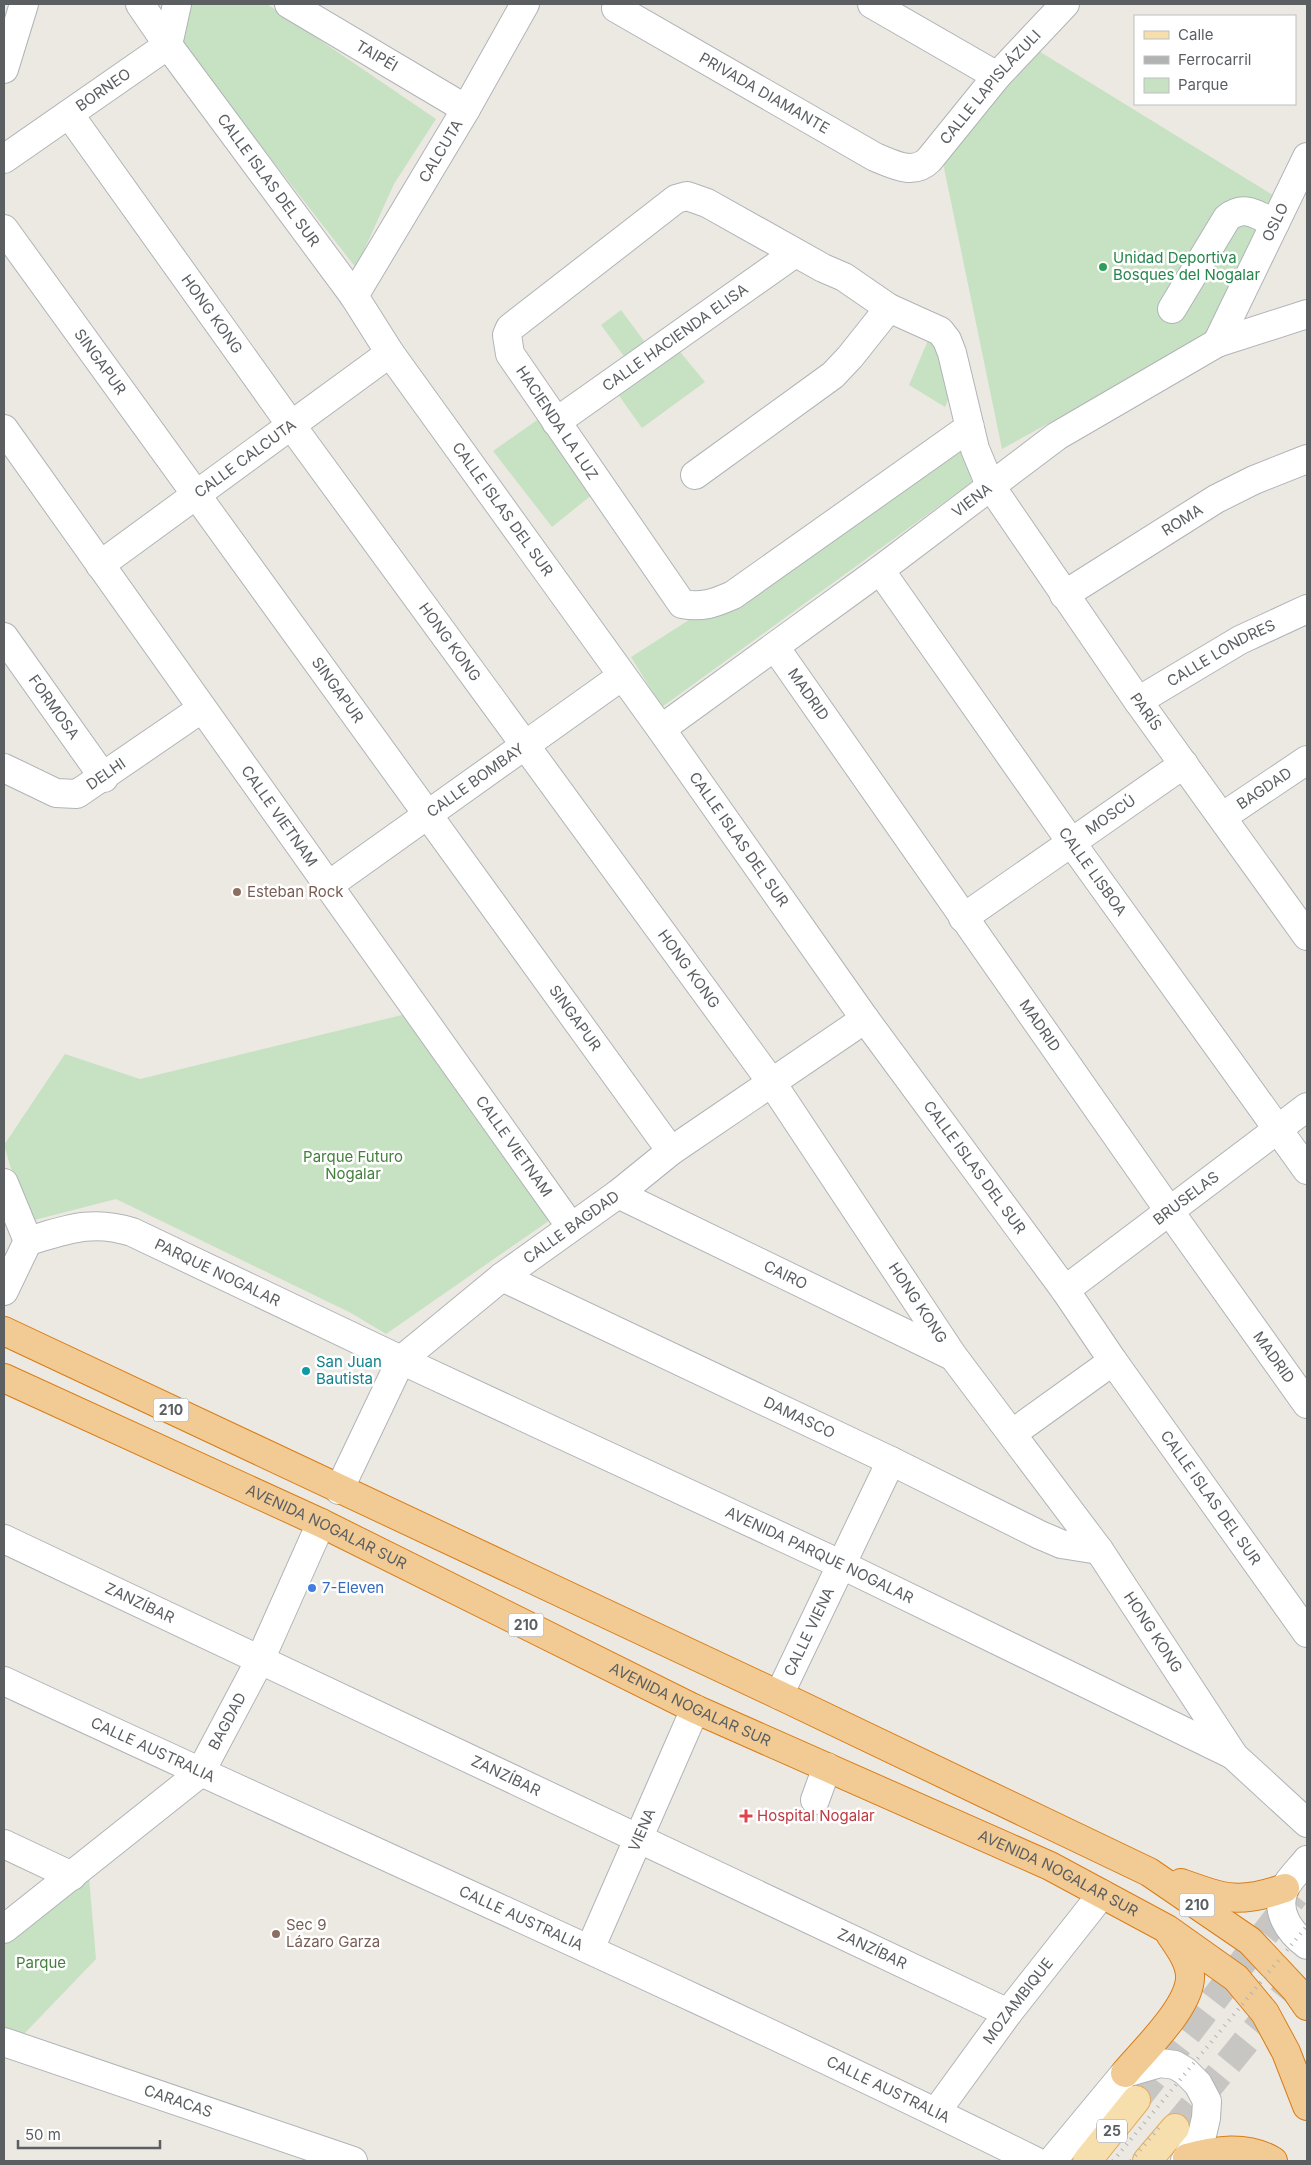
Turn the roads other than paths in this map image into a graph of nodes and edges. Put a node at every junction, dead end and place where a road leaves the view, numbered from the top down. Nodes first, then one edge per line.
1 (24, 4) edge
2 (140, 4) edge
3 (177, 4) edge
4 (289, 4) edge
5 (872, 4) edge
6 (1065, 4) edge
7 (520, 5) edge
8 (616, 8) dead end
9 (168, 45) junction
10 (4, 69) edge
11 (997, 76) junction
12 (466, 109) junction
13 (69, 114) junction
14 (4, 158) edge
15 (917, 169) joint
16 (1304, 173) edge
17 (1275, 223) junction
18 (4, 230) edge
19 (795, 253) junction
20 (354, 296) junction
21 (889, 308) junction
22 (1172, 310) dead end
23 (1307, 314) edge
24 (1217, 343) junction
25 (390, 353) junction
26 (556, 422) junction
27 (291, 425) junction
28 (970, 427) junction
29 (4, 429) edge
30 (1307, 459) edge
31 (695, 475) dead end
32 (990, 485) junction
33 (196, 495) junction
34 (100, 565) junction
35 (880, 570) junction
36 (1064, 595) junction
37 (1307, 609) edge
38 (4, 637) edge
39 (775, 647) junction
40 (622, 676) junction
41 (1138, 701) junction
42 (201, 709) junction
43 (660, 729) junction
44 (524, 746) junction
45 (1307, 760) edge
46 (1184, 764) junction
47 (4, 768) edge
48 (104, 778) junction
49 (428, 815) junction
50 (1222, 817) junction
51 (1071, 842) junction
52 (329, 886) junction
53 (963, 918) junction
54 (1303, 921) edge
55 (864, 1019) junction
56 (772, 1083) junction
57 (1307, 1107) edge
58 (1278, 1128) junction
59 (671, 1151) junction
60 (1307, 1170) edge
61 (4, 1183) edge
62 (618, 1194) junction
63 (1170, 1212) junction
64 (571, 1227) junction
65 (28, 1241) junction
66 (502, 1277) junction
67 (1065, 1290) junction
68 (4, 1292) edge
69 (4, 1331) edge
70 (953, 1356) junction
71 (401, 1360) junction
72 (1113, 1361) junction
73 (4, 1378) edge
74 (1307, 1404) edge
75 (1013, 1433) junction
76 (891, 1461) junction
77 (338, 1490) junction
78 (321, 1523) junction
79 (4, 1540) edge
80 (1099, 1550) junction
81 (840, 1564) junction
82 (1299, 1605) edge
83 (1307, 1633) edge
84 (260, 1660) junction
85 (4, 1681) edge
86 (779, 1695) junction
87 (705, 1713) junction
88 (700, 1744) dead end
89 (1234, 1756) junction
90 (827, 1767) junction
91 (200, 1773) junction
92 (815, 1800) dead end
93 (1307, 1823) edge
94 (640, 1840) junction
95 (4, 1844) edge
96 (1307, 1860) edge
97 (1149, 1872) junction
98 (72, 1876) junction
99 (1285, 1888) junction
100 (1102, 1894) junction
101 (1167, 1928) junction
102 (4, 1929) edge
103 (1307, 1945) edge
104 (590, 1949) junction
105 (1307, 2006) edge
106 (1008, 2014) junction
107 (4, 2042) edge
108 (1125, 2073) junction
109 (1136, 2100) tunnel mouth
110 (1307, 2106) edge
111 (936, 2112) junction
112 (1175, 2128) tunnel mouth
113 (343, 2160) edge
114 (1186, 2160) edge
115 (1035, 2161) edge
116 (1052, 2161) edge
117 (1087, 2161) edge
118 (1147, 2161) edge
119 (1273, 2161) edge

1 - 10 street
2 - 9 street, CALLE ISLAS DEL SUR
3 - 9 street
4 - 12 street, TAIPÉI
5 - 11 street
6 - 11 street, CALLE LAPISLÁZULI
7 - 12 street, CALCUTA
8 - 15 street, PRIVADA DIAMANTE
9 - 13 street, BORNEO
9 - 20 street, CALLE ISLAS DEL SUR
11 - 15 street, CALLE LAPISLÁZULI
12 - 20 street, CALCUTA
13 - 14 street, BORNEO
13 - 27 street, HONG KONG
16 - 17 street, OSLO
17 - 22 street
17 - 24 street, OSLO
18 - 33 street, SINGAPUR
19 - 21 street, HACIENDA LA LUZ
19 - 26 street, CALLE HACIENDA ELISA
19 - 26 street, HACIENDA LA LUZ
20 - 25 street, CALLE ISLAS DEL SUR
21 - 28 street, HACIENDA LA LUZ
21 - 31 street
23 - 24 street, VIENA
24 - 32 street, VIENA
25 - 27 street, CALLE CALCUTA
25 - 40 street, CALLE ISLAS DEL SUR
26 - 28 street, HACIENDA LA LUZ
27 - 33 street, CALLE CALCUTA
27 - 44 street, HONG KONG
28 - 32 street, HACIENDA LA LUZ
29 - 34 street, CALLE VIETNAM
30 - 36 street, ROMA
32 - 35 street, VIENA
32 - 36 street, PARÍS
33 - 34 street, CALLE CALCUTA
33 - 49 street, SINGAPUR
34 - 42 street, CALLE VIETNAM
35 - 39 street, VIENA
35 - 51 street, CALLE LISBOA
36 - 41 street, PARÍS
37 - 41 street, CALLE LONDRES
38 - 48 street, FORMOSA
39 - 43 street, VIENA
39 - 53 street, MADRID
40 - 43 street, CALLE ISLAS DEL SUR
40 - 44 street, CALLE BOMBAY
41 - 46 street, PARÍS
42 - 48 street, DELHI
42 - 52 street, CALLE VIETNAM
43 - 55 street, CALLE ISLAS DEL SUR
44 - 49 street, CALLE BOMBAY
44 - 56 street, HONG KONG
45 - 50 street, BAGDAD
46 - 50 street, PARÍS
46 - 51 street, MOSCÚ
47 - 48 street, DELHI
49 - 52 street, CALLE BOMBAY
49 - 59 street, SINGAPUR
50 - 54 street, PARÍS
51 - 53 street, MOSCÚ
51 - 58 street, CALLE LISBOA
52 - 64 street, CALLE VIETNAM
53 - 63 street, MADRID
55 - 56 street, CALLE BAGDAD
55 - 67 street, CALLE ISLAS DEL SUR
56 - 59 street, CALLE BAGDAD
56 - 70 street, HONG KONG
57 - 58 street, BRUSELAS
58 - 60 street, CALLE LISBOA
58 - 63 street, BRUSELAS
59 - 62 street, CALLE BAGDAD
61 - 65 street
62 - 64 street, CALLE BAGDAD
62 - 70 street, CAIRO
63 - 67 street, BRUSELAS
63 - 74 street, MADRID
64 - 66 street, CALLE BAGDAD
65 - 68 street
65 - 71 street, PARQUE NOGALAR
66 - 71 street, CALLE BAGDAD
66 - 76 street, DAMASCO
67 - 72 street, CALLE ISLAS DEL SUR
69 - 77 highway, 210
70 - 75 street, HONG KONG
71 - 77 street, CALLE BAGDAD
71 - 81 street, AVENIDA PARQUE NOGALAR
72 - 75 street
72 - 82 street, CALLE ISLAS DEL SUR
73 - 78 highway, AVENIDA NOGALAR SUR / 210
75 - 80 street, HONG KONG
76 - 80 street, DAMASCO
76 - 81 street, CALLE VIENA
77 - 86 highway, 210
78 - 84 street, BAGDAD
78 - 87 highway, AVENIDA NOGALAR SUR / 210
79 - 84 street, ZANZÍBAR
80 - 89 street, HONG KONG
81 - 86 street, CALLE VIENA
81 - 89 street, AVENIDA PARQUE NOGALAR
82 - 83 street, CALLE ISLAS DEL SUR
84 - 91 street, BAGDAD
84 - 94 street, ZANZÍBAR
85 - 91 street, CALLE AUSTRALIA
86 - 97 highway, 210
87 - 88 street
87 - 90 highway, AVENIDA NOGALAR SUR / 210
87 - 94 street, VIENA
89 - 93 street, HONG KONG
90 - 92 street
90 - 100 highway, AVENIDA NOGALAR SUR / 210
91 - 98 street, BAGDAD
91 - 104 street, CALLE AUSTRALIA
94 - 104 street, VIENA
94 - 106 street, ZANZÍBAR
95 - 98 street
96 - 99 street
97 - 99 highway
97 - 105 highway, 210
98 - 102 street, BAGDAD
99 - 103 street
100 - 101 highway, AVENIDA NOGALAR SUR / 210
100 - 106 street, MOZAMBIQUE
101 - 108 highway
101 - 110 highway, AVENIDA NOGALAR SUR / 210
104 - 111 street, CALLE AUSTRALIA
106 - 111 street, MOZAMBIQUE
107 - 113 street, CARACAS
108 - 114 street
108 - 116 street
109 - 117 main road, 25
111 - 115 street, CALLE AUSTRALIA
112 - 118 main road
114 - 119 highway

